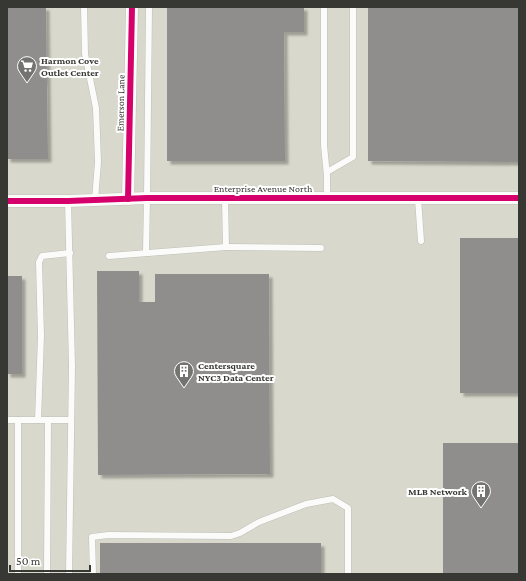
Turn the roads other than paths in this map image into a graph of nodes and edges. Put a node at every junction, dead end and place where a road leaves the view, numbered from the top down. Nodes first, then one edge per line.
1 (84, 7) edge
2 (132, 7) edge
3 (149, 7) edge
4 (324, 7) edge
5 (353, 7) edge
6 (326, 172) junction
7 (147, 198) junction
8 (225, 198) junction
9 (327, 198) junction
10 (519, 198) edge
11 (128, 199) junction
12 (418, 199) junction
13 (95, 200) junction
14 (7, 201) edge
15 (68, 201) junction
16 (421, 241) dead end
17 (226, 247) junction
18 (321, 248) dead end
19 (70, 253) junction
20 (146, 253) junction
21 (109, 256) dead end
22 (7, 420) edge
23 (18, 420) junction
24 (38, 420) junction
25 (48, 420) junction
26 (71, 420) junction
27 (18, 574) edge
28 (47, 574) edge
29 (69, 574) edge
30 (93, 574) edge
31 (348, 574) edge

1 - 13 lane
2 - 11 street, Emerson Lane
3 - 7 lane
4 - 6 lane
5 - 6 lane
6 - 9 lane
7 - 8 street, Enterprise Avenue North
7 - 11 street, Enterprise Avenue North
7 - 20 lane
8 - 9 street, Enterprise Avenue North
8 - 17 lane
9 - 12 street, Enterprise Avenue North
10 - 12 street, Enterprise Avenue North
11 - 13 street, Enterprise Avenue North
12 - 16 lane
13 - 15 street, Enterprise Avenue North
14 - 15 street, Enterprise Avenue North
15 - 19 lane
17 - 18 lane
17 - 20 lane
19 - 24 lane
19 - 26 lane
20 - 21 lane
22 - 23 lane
23 - 24 lane
23 - 27 lane
24 - 25 lane
25 - 26 lane
25 - 28 lane
26 - 29 lane
30 - 31 lane

